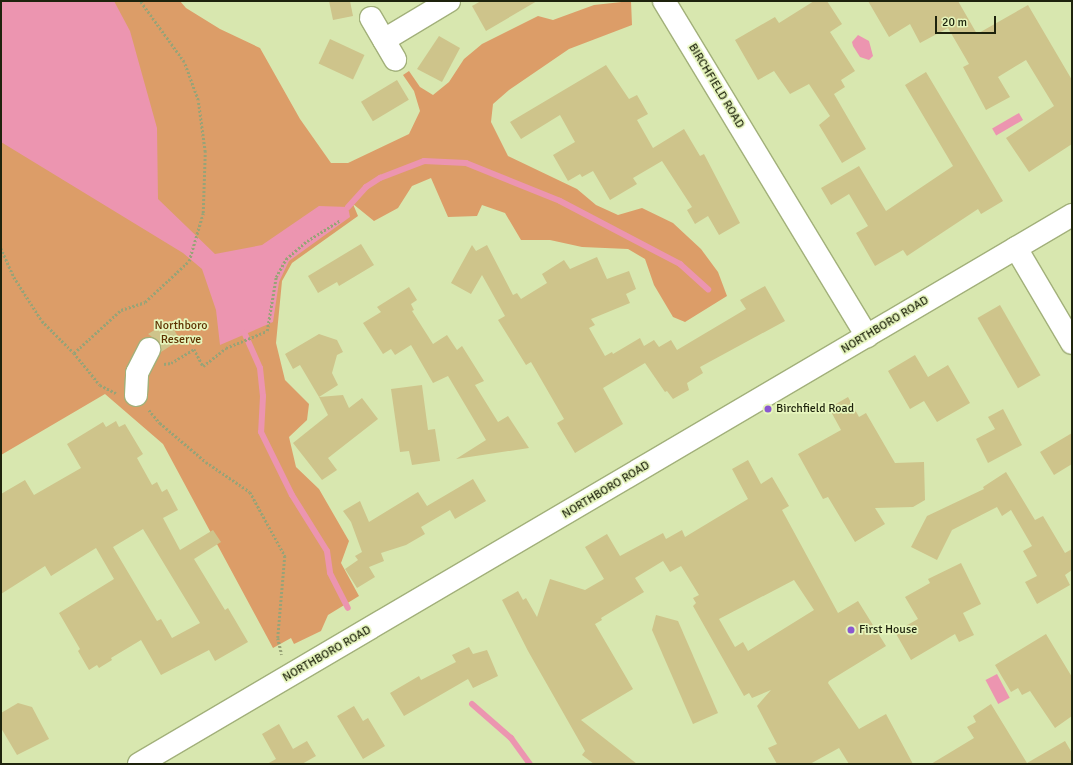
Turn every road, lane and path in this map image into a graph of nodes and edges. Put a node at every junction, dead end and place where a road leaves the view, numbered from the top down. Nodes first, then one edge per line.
1 (140, 1) edge
2 (449, 1) edge
3 (664, 1) edge
4 (371, 18) dead end
5 (384, 40) junction
6 (395, 59) dead end
7 (1072, 214) edge
8 (340, 220) dead end
9 (1, 248) edge
10 (1016, 248) junction
11 (867, 336) junction
12 (1072, 343) edge
13 (150, 349) dead end
14 (74, 353) junction
15 (137, 373) junction
16 (136, 394) junction
17 (291, 675) junction
18 (139, 764) edge

1 - 14 path
2 - 5 street
3 - 11 street, BIRCHFIELD ROAD
4 - 5 street
5 - 6 street
7 - 10 street, NORTHBORO ROAD
8 - 15 path
9 - 14 path
10 - 11 street, NORTHBORO ROAD
10 - 12 street
11 - 17 street, NORTHBORO ROAD
13 - 15 street
14 - 16 path
15 - 16 street
16 - 17 path
17 - 18 street, NORTHBORO ROAD

